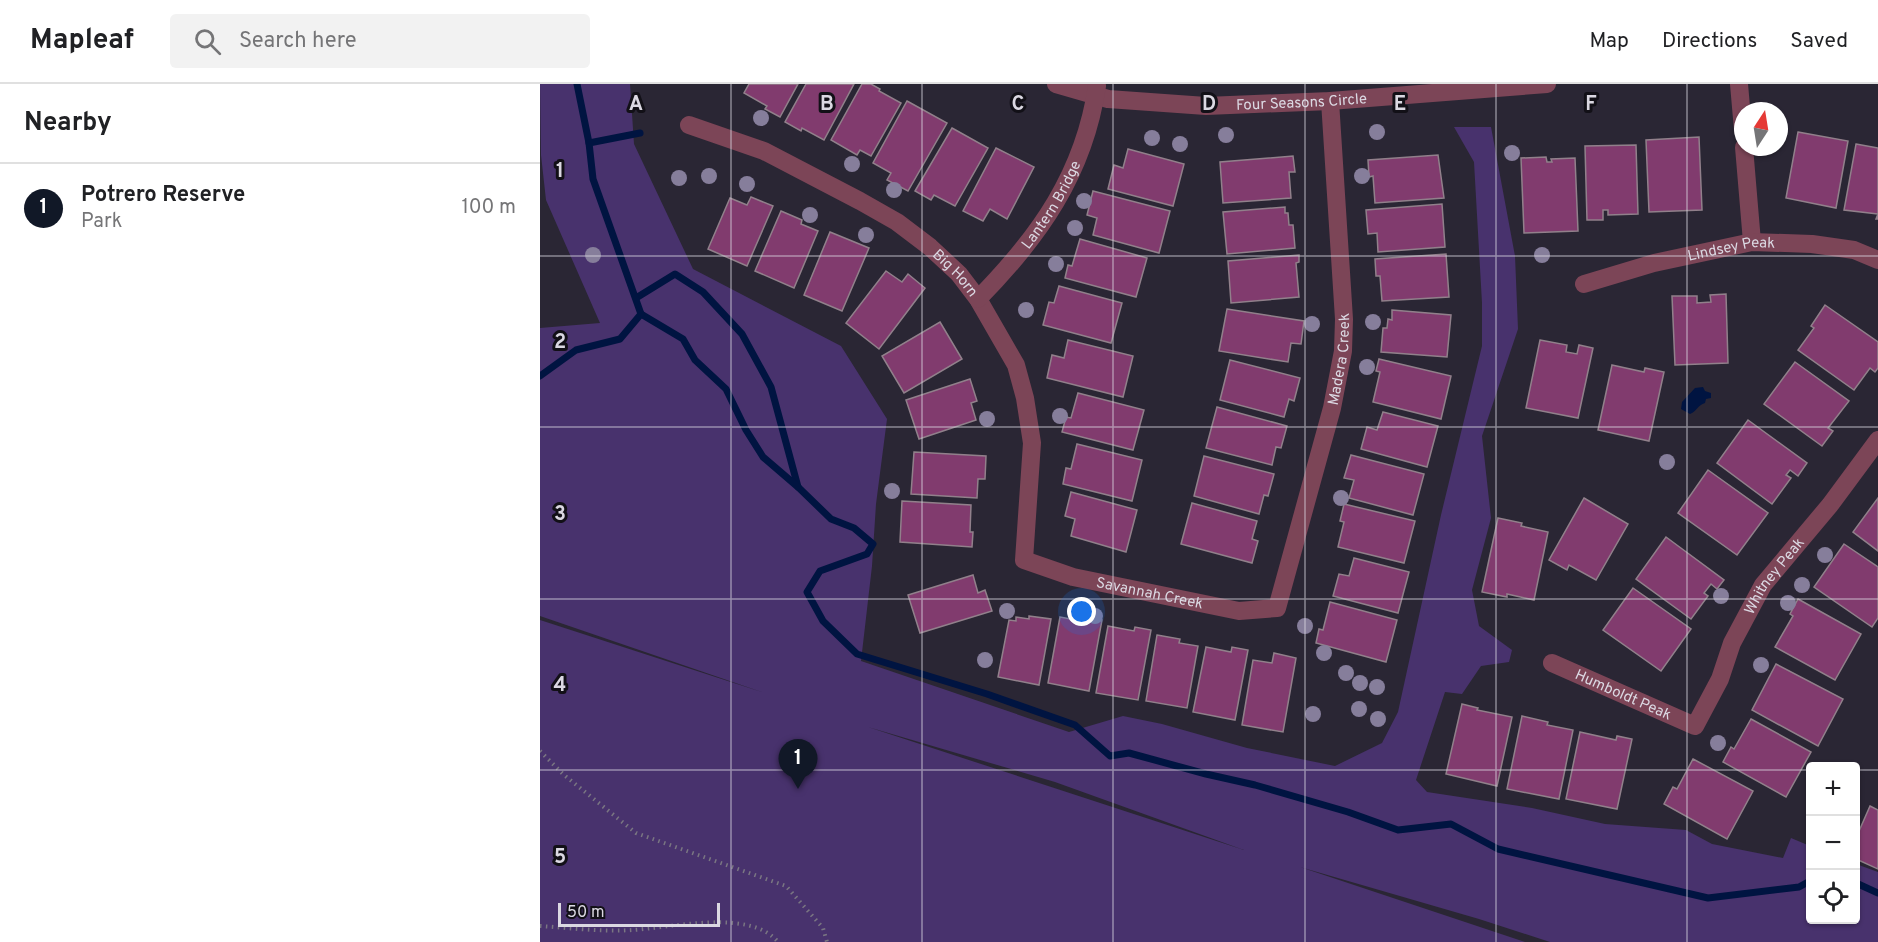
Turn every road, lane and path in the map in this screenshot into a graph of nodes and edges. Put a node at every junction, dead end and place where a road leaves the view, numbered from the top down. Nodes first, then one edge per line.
1 (1056, 84) edge
2 (1547, 84) edge
3 (1739, 84) edge
4 (1096, 90) edge
5 (1330, 102) junction
6 (1741, 102) edge
7 (689, 125) dead end
8 (1745, 156) edge
9 (1752, 242) junction
10 (1878, 260) edge
11 (1584, 284) dead end
12 (978, 298) junction
13 (1878, 440) edge
14 (1024, 560) joint
15 (1277, 608) joint
16 (1552, 663) dead end
17 (1695, 726) joint
18 (540, 751) edge
19 (540, 926) edge
20 (778, 942) edge
21 (827, 942) edge

1 - 4 street, Four Seasons Circle
2 - 5 street, Four Seasons Circle
3 - 6 street
4 - 5 street, Four Seasons Circle
4 - 12 street, Lantern Bridge
5 - 15 street, Madera Creek
7 - 12 street, Big Horn
8 - 9 street
9 - 10 street, Lindsey Peak
9 - 11 street, Lindsey Peak
12 - 14 street, Big Horn
13 - 17 street, Whitney Peak
14 - 15 street, Savannah Creek
16 - 17 street, Humboldt Peak
18 - 21 path
19 - 20 path

